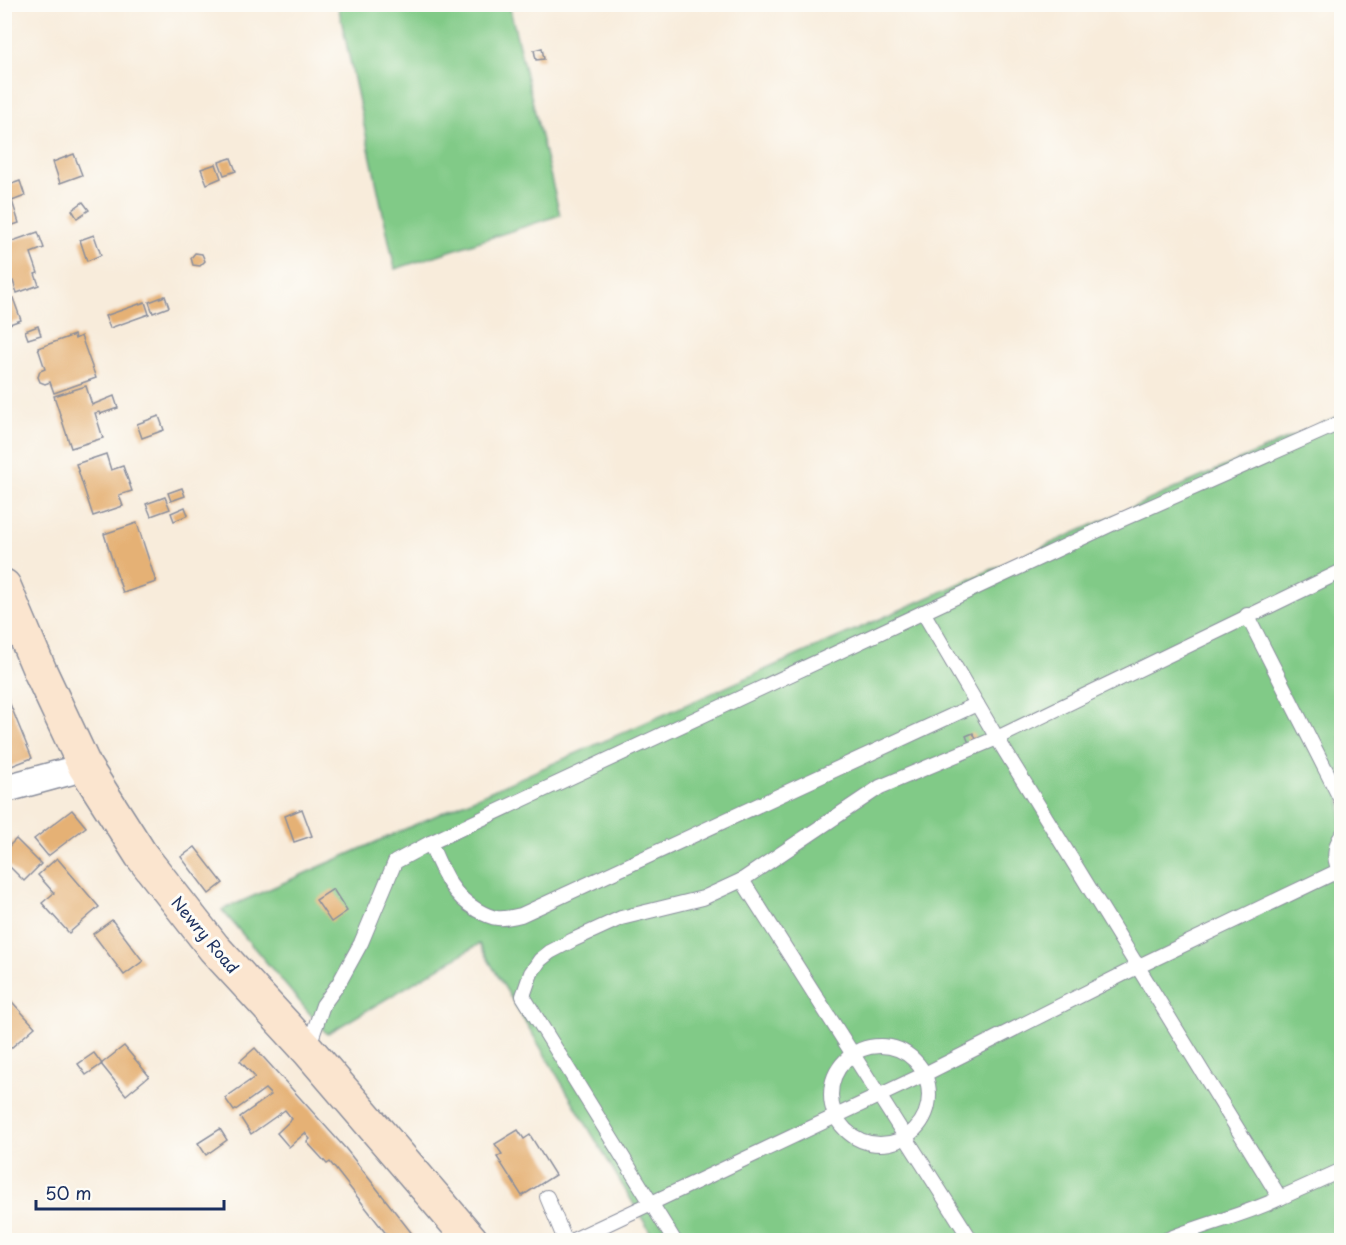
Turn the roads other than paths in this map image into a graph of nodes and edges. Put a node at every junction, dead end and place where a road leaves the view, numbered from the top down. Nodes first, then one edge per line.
1 (1341, 422) edge
2 (1341, 571) edge
3 (4, 586) edge
4 (923, 612) junction
5 (1247, 615) junction
6 (977, 704) junction
7 (997, 738) junction
8 (85, 767) junction
9 (4, 789) edge
10 (1341, 802) edge
11 (1341, 835) edge
12 (430, 843) junction
13 (1341, 871) edge
14 (742, 880) junction
15 (1137, 967) junction
16 (308, 1050) junction
17 (852, 1055) junction
18 (925, 1074) junction
19 (879, 1096) junction
20 (836, 1117) junction
21 (907, 1137) junction
22 (1341, 1170) edge
23 (547, 1197) dead end
24 (1280, 1198) junction
25 (651, 1203) junction
26 (471, 1240) edge
27 (566, 1240) edge
28 (573, 1240) edge
29 (674, 1240) edge
30 (971, 1240) edge
31 (1166, 1240) edge

1 - 4 lane
2 - 5 lane
3 - 8 main road, Newry Road
4 - 6 lane
4 - 12 lane
5 - 7 lane
5 - 10 lane
6 - 7 lane
6 - 12 lane
7 - 14 lane
7 - 15 lane
8 - 9 street
8 - 16 main road, Newry Road
11 - 13 lane
12 - 16 lane
13 - 15 lane
14 - 17 lane
14 - 25 lane
15 - 18 lane
15 - 24 lane
16 - 26 main road, Newry Road
17 - 18 lane
17 - 19 lane
17 - 20 lane
18 - 19 lane
18 - 21 lane
19 - 20 lane
19 - 21 lane
20 - 21 lane
20 - 25 lane
21 - 30 lane
22 - 24 lane
23 - 27 lane
24 - 31 lane
25 - 28 lane
25 - 29 lane

